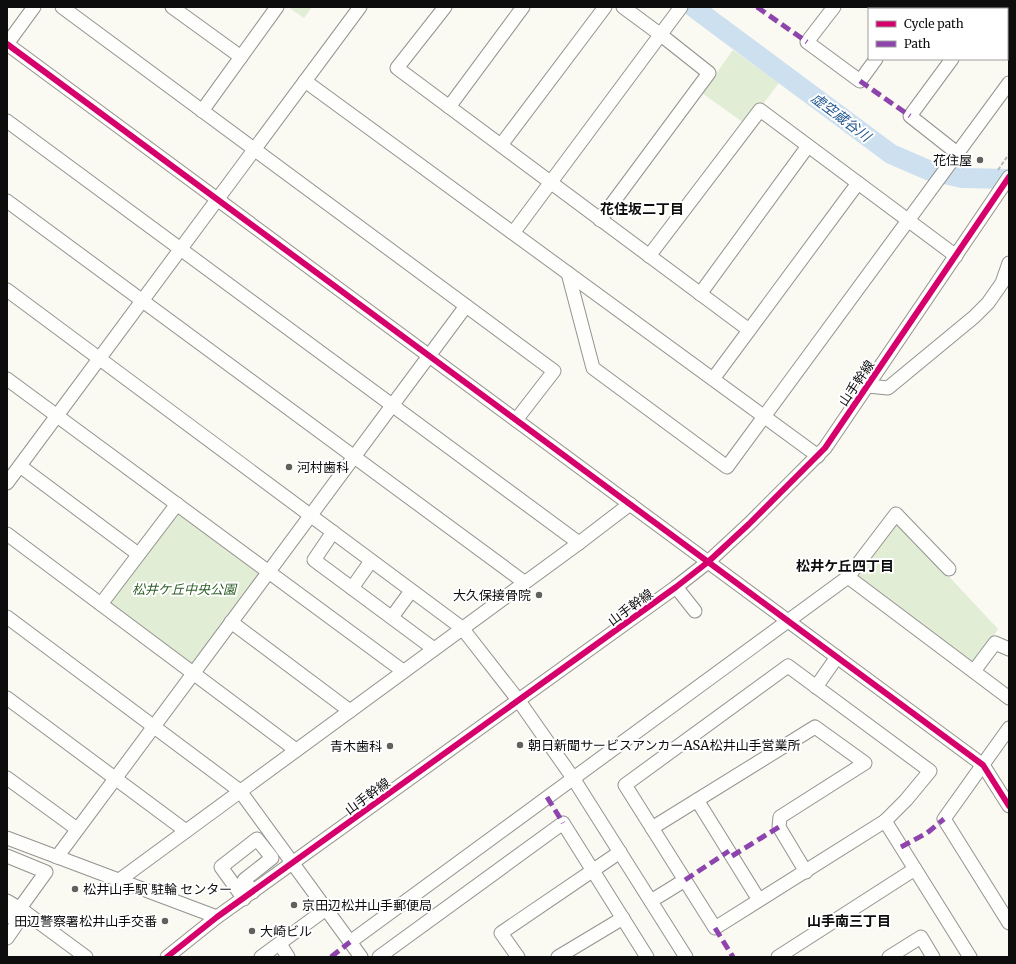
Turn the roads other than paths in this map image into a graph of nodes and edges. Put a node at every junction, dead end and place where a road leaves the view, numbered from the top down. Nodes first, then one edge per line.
1 (34, 7) edge
2 (62, 7) edge
3 (172, 7) edge
4 (277, 7) edge
5 (360, 7) edge
6 (445, 7) edge
7 (523, 7) edge
8 (605, 7) edge
9 (623, 7) edge
10 (682, 7) edge
11 (834, 7) edge
12 (664, 32) junction
13 (7, 44) edge
14 (241, 57) junction
15 (875, 60) edge
16 (951, 60) edge
17 (305, 81) junction
18 (1009, 83) edge
19 (449, 107) junction
20 (202, 111) junction
21 (7, 121) edge
22 (501, 145) junction
23 (808, 146) junction
24 (254, 149) junction
25 (957, 152) junction
26 (1009, 177) edge
27 (551, 183) junction
28 (858, 183) junction
29 (218, 199) junction
30 (7, 202) edge
31 (600, 220) junction
32 (908, 220) junction
33 (514, 233) junction
34 (180, 249) junction
35 (649, 256) junction
36 (956, 256) junction
37 (1009, 263) edge
38 (568, 273) junction
39 (7, 290) edge
40 (700, 294) junction
41 (142, 301) junction
42 (466, 306) junction
43 (749, 330) junction
44 (429, 355) junction
45 (99, 359) junction
46 (7, 379) edge
47 (713, 379) junction
48 (868, 386) junction
49 (392, 405) junction
50 (57, 416) junction
51 (764, 416) junction
52 (516, 420) junction
53 (818, 456) junction
54 (354, 457) junction
55 (20, 466) junction
56 (7, 483) edge
57 (176, 504) junction
58 (630, 504) junction
59 (310, 515) junction
60 (333, 532) junction
61 (7, 534) edge
62 (579, 543) junction
63 (138, 554) junction
64 (371, 561) junction
65 (708, 562) junction
66 (949, 569) dead end
67 (268, 572) junction
68 (848, 577) junction
69 (524, 582) junction
70 (676, 587) junction
71 (352, 588) junction
72 (412, 591) junction
73 (101, 604) junction
74 (695, 611) dead end
75 (392, 617) junction
76 (7, 618) edge
77 (788, 621) junction
78 (231, 622) junction
79 (462, 628) junction
80 (434, 649) junction
81 (1009, 649) edge
82 (837, 657) junction
83 (403, 671) junction
84 (974, 671) junction
85 (193, 673) junction
86 (816, 687) junction
87 (7, 698) edge
88 (1009, 698) edge
89 (518, 701) junction
90 (350, 711) junction
91 (154, 727) junction
92 (1009, 728) edge
93 (296, 750) junction
94 (983, 765) junction
95 (7, 778) edge
96 (573, 778) junction
97 (115, 779) junction
98 (240, 791) junction
99 (697, 800) junction
100 (1009, 806) edge
101 (885, 821) junction
102 (652, 828) junction
103 (78, 829) junction
104 (186, 831) junction
105 (7, 838) edge
106 (620, 852) junction
107 (7, 856) edge
108 (57, 857) junction
109 (292, 863) junction
110 (915, 869) junction
111 (592, 870) junction
112 (806, 872) junction
113 (685, 880) junction
114 (118, 881) junction
115 (759, 900) junction
116 (651, 901) junction
117 (16, 906) edge
118 (326, 909) junction
119 (7, 917) edge
120 (217, 918) junction
121 (623, 918) junction
122 (1009, 923) edge
123 (7, 938) edge
124 (350, 942) junction
125 (280, 944) junction
126 (794, 953) edge
127 (86, 957) edge
128 (167, 957) edge
129 (261, 957) edge
130 (288, 957) edge
131 (361, 957) edge
132 (379, 957) edge
133 (518, 957) edge
134 (558, 957) edge
135 (647, 957) edge
136 (686, 957) edge
137 (778, 957) edge
138 (889, 957) edge
139 (933, 957) edge
140 (970, 957) edge

1 - 13 street
2 - 20 street
3 - 14 street
4 - 14 street
5 - 17 street
6 - 19 street
7 - 19 street
8 - 22 street
9 - 12 street
10 - 12 street
11 - 15 street
12 - 27 street
12 - 31 street
13 - 29 street
14 - 20 street
16 - 25 street
17 - 24 street
17 - 33 street
18 - 25 street
19 - 22 street
20 - 24 street
21 - 34 street
22 - 27 street
23 - 28 street
23 - 35 street
23 - 40 street
24 - 29 street
24 - 42 street
25 - 32 street
26 - 36 street, 山手幹線
27 - 31 street
27 - 33 street
28 - 32 street
28 - 43 street
29 - 34 street
29 - 44 street
30 - 41 street
31 - 35 street
32 - 36 street
32 - 51 street
33 - 38 street
34 - 41 street
34 - 49 street
35 - 40 street
36 - 48 street, 山手幹線
37 - 48 street
38 - 47 street
38 - 51 street
39 - 45 street
40 - 43 street
41 - 45 street
41 - 54 street
42 - 44 street
42 - 52 street
43 - 47 street
44 - 49 street
44 - 52 street
45 - 50 street
45 - 59 street
46 - 50 street
47 - 51 street
48 - 53 street, 山手幹線
49 - 54 street
49 - 62 street
50 - 55 street
50 - 57 street
51 - 53 street
52 - 58 street
53 - 65 street, 山手幹線
54 - 59 street
54 - 69 street
55 - 56 street
55 - 63 street
57 - 63 street
57 - 67 street
58 - 62 street
58 - 65 street
59 - 60 street
59 - 67 street
60 - 64 street
60 - 71 street
61 - 73 street
62 - 69 street
63 - 73 street
64 - 71 street
64 - 72 street
65 - 70 street, 山手幹線
65 - 77 street
66 - 68 street
67 - 78 street
67 - 83 street
68 - 77 street
68 - 84 street
69 - 79 street
70 - 74 street
70 - 89 street, 山手幹線
71 - 75 street
72 - 75 street
72 - 79 street
73 - 85 street
75 - 80 street
76 - 91 street
77 - 82 street
77 - 96 street
78 - 85 street
78 - 90 street
79 - 80 street
79 - 89 street
80 - 83 street
81 - 84 street
82 - 86 street
82 - 94 street
83 - 90 street
84 - 88 street
85 - 91 street
85 - 93 street
86 - 101 street
86 - 102 street
87 - 97 street
89 - 96 street
89 - 109 street, 山手幹線
90 - 93 street
91 - 97 street
91 - 98 street
92 - 94 street
93 - 98 street
94 - 100 street
94 - 122 street
95 - 103 street
96 - 106 street
96 - 124 street
97 - 103 street
97 - 104 street
98 - 104 street
98 - 109 street
99 - 102 street
99 - 112 street
99 - 115 street
101 - 110 street
101 - 112 street
102 - 113 street
103 - 108 street
104 - 114 street
105 - 108 street
106 - 111 street
106 - 116 street
107 - 117 street
108 - 114 street
109 - 118 street
109 - 120 street, 山手幹線
110 - 126 street
110 - 140 street
111 - 121 street
111 - 132 street
111 - 133 street
112 - 115 street
113 - 115 street
113 - 116 street
114 - 120 street
116 - 136 street
117 - 119 street
117 - 123 street
117 - 127 street
118 - 124 street
118 - 125 street
120 - 128 street, 山手幹線
121 - 134 street
121 - 135 street
124 - 131 street
125 - 129 street
125 - 130 street
126 - 137 street
138 - 139 street

